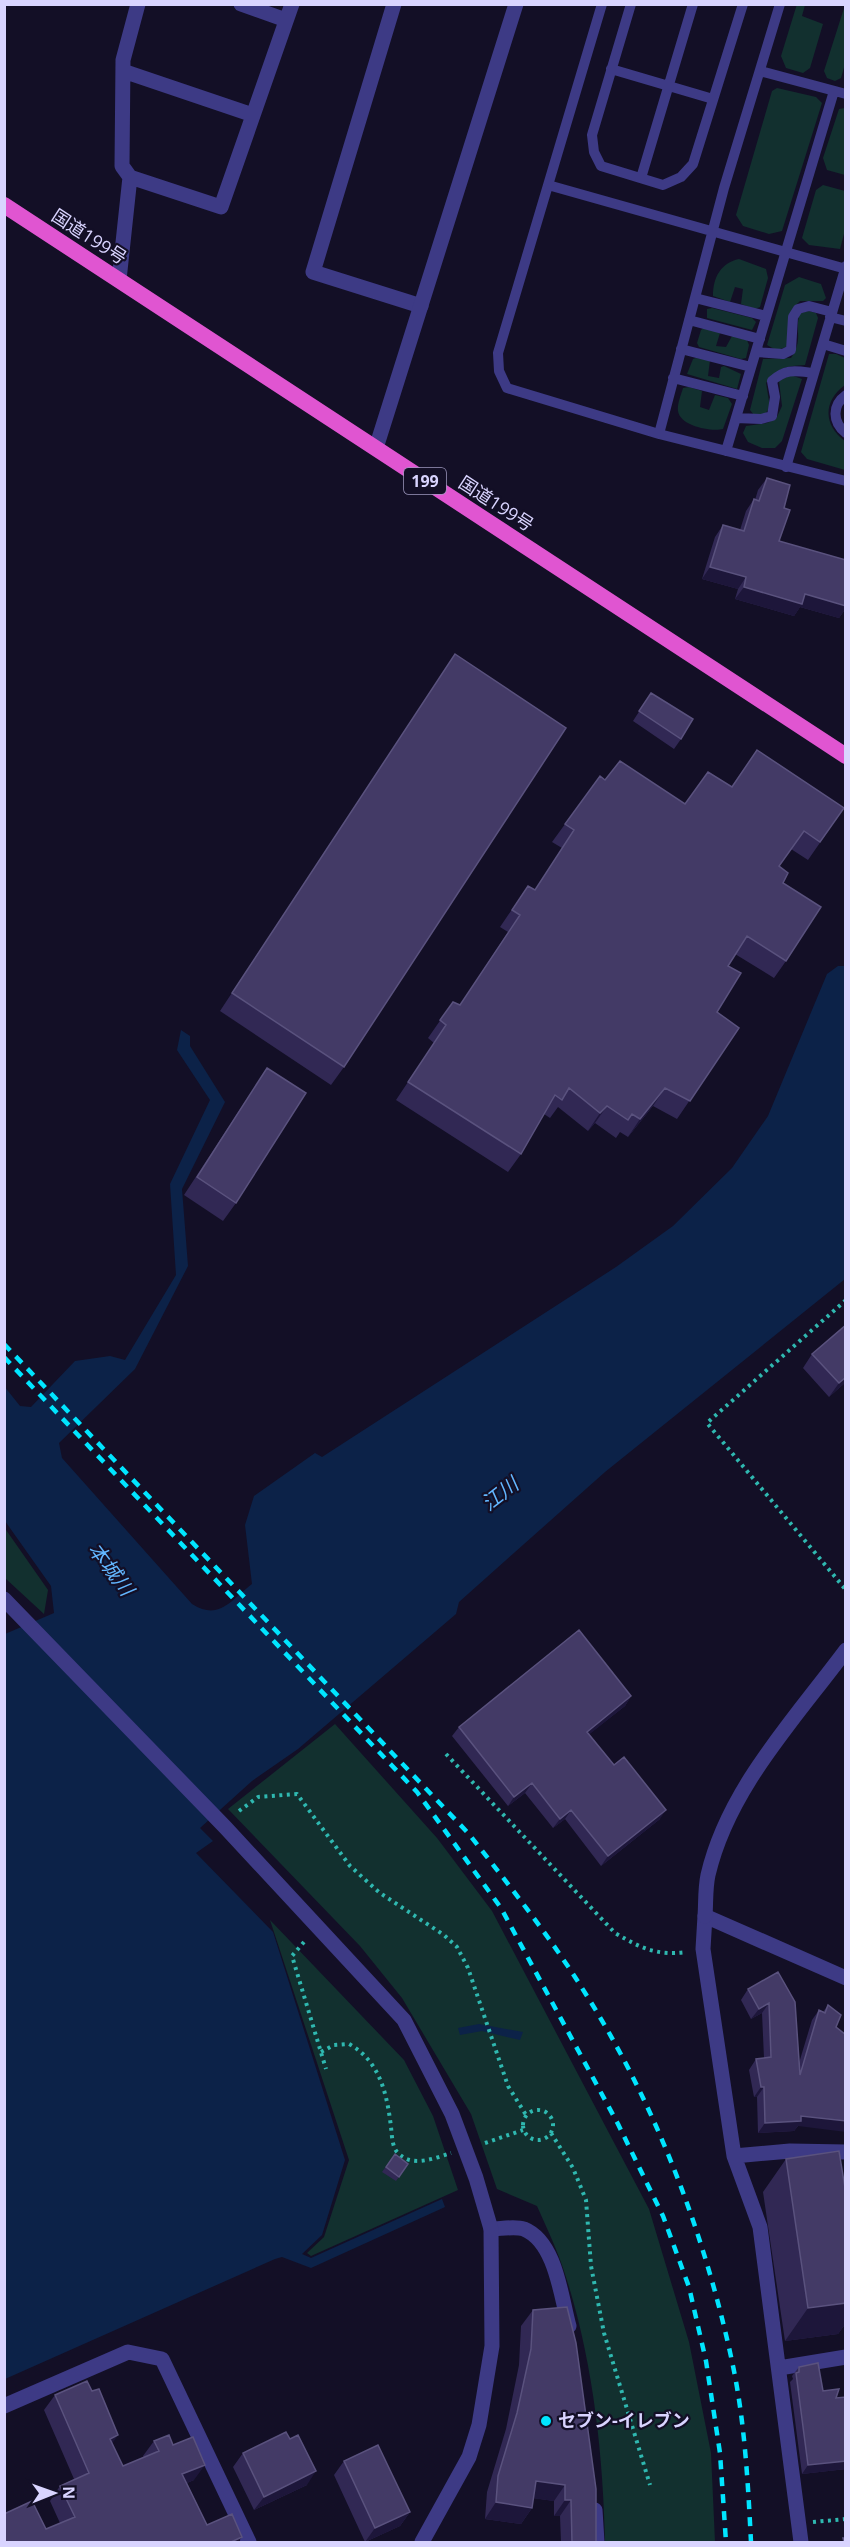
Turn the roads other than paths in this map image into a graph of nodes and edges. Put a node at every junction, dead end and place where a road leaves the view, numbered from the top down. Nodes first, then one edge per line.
1 (138, 4) edge
2 (241, 4) edge
3 (292, 4) edge
4 (394, 4) edge
5 (516, 4) edge
6 (602, 4) edge
7 (631, 4) edge
8 (693, 4) edge
9 (743, 4) edge
10 (780, 4) edge
11 (286, 20) junction
12 (611, 69) junction
13 (123, 71) junction
14 (760, 71) junction
15 (668, 86) junction
16 (842, 92) edge
17 (713, 99) junction
18 (253, 115) junction
19 (130, 177) junction
20 (641, 178) junction
21 (548, 185) junction
22 (4, 205) edge
23 (712, 231) junction
24 (785, 252) junction
25 (845, 268) edge
26 (119, 280) junction
27 (695, 298) junction
28 (421, 306) junction
29 (831, 315) junction
30 (766, 316) junction
31 (689, 320) junction
32 (846, 321) edge
33 (760, 339) junction
34 (823, 344) junction
35 (681, 349) junction
36 (846, 351) edge
37 (756, 352) junction
38 (751, 367) junction
39 (814, 373) junction
40 (673, 378) junction
41 (846, 395) edge
42 (742, 396) junction
43 (736, 418) junction
44 (846, 433) edge
45 (659, 434) junction
46 (376, 448) junction
47 (726, 451) junction
48 (786, 467) junction
49 (846, 481) edge
50 (846, 756) edge
51 (5, 1599) edge
52 (846, 1650) edge
53 (705, 1917) junction
54 (846, 1978) edge
55 (846, 2152) edge
56 (734, 2156) junction
57 (491, 2229) junction
58 (573, 2339) edge
59 (846, 2357) edge
60 (779, 2368) junction
61 (4, 2406) edge
62 (593, 2490) edge
63 (249, 2542) edge
64 (422, 2542) edge
65 (597, 2542) edge
66 (801, 2542) edge

1 - 13 street
2 - 11 street
3 - 11 street
4 - 28 street
5 - 28 street
6 - 21 lane
7 - 12 lane
8 - 15 lane
9 - 17 lane
10 - 14 lane
11 - 18 street
12 - 15 lane
12 - 20 lane
13 - 18 street
13 - 19 street
14 - 16 lane
14 - 23 lane
15 - 17 lane
15 - 20 lane
16 - 24 lane
17 - 20 lane
18 - 19 street
19 - 26 street
21 - 23 lane
21 - 45 lane
22 - 26 highway, 国道199号 / 199
23 - 24 lane
23 - 27 lane
24 - 25 lane
24 - 30 lane
25 - 29 lane
26 - 46 highway, 国道199号 / 199
27 - 30 lane
27 - 31 lane
28 - 46 street
29 - 32 lane
29 - 34 lane
29 - 37 lane
30 - 33 lane
31 - 33 lane
31 - 35 lane
33 - 37 lane
34 - 36 lane
34 - 39 lane
35 - 38 lane
35 - 40 lane
37 - 38 lane
38 - 42 lane
39 - 43 lane
39 - 48 lane
40 - 42 lane
40 - 45 lane
41 - 44 lane
42 - 43 lane
43 - 47 lane
45 - 47 lane
46 - 50 highway, 国道199号 / 199
47 - 48 lane
48 - 49 lane
51 - 57 street
52 - 53 street
53 - 54 street
53 - 56 street
55 - 56 street
56 - 60 street
57 - 58 street
57 - 64 street
59 - 60 street
60 - 66 street
61 - 63 street
62 - 65 street

